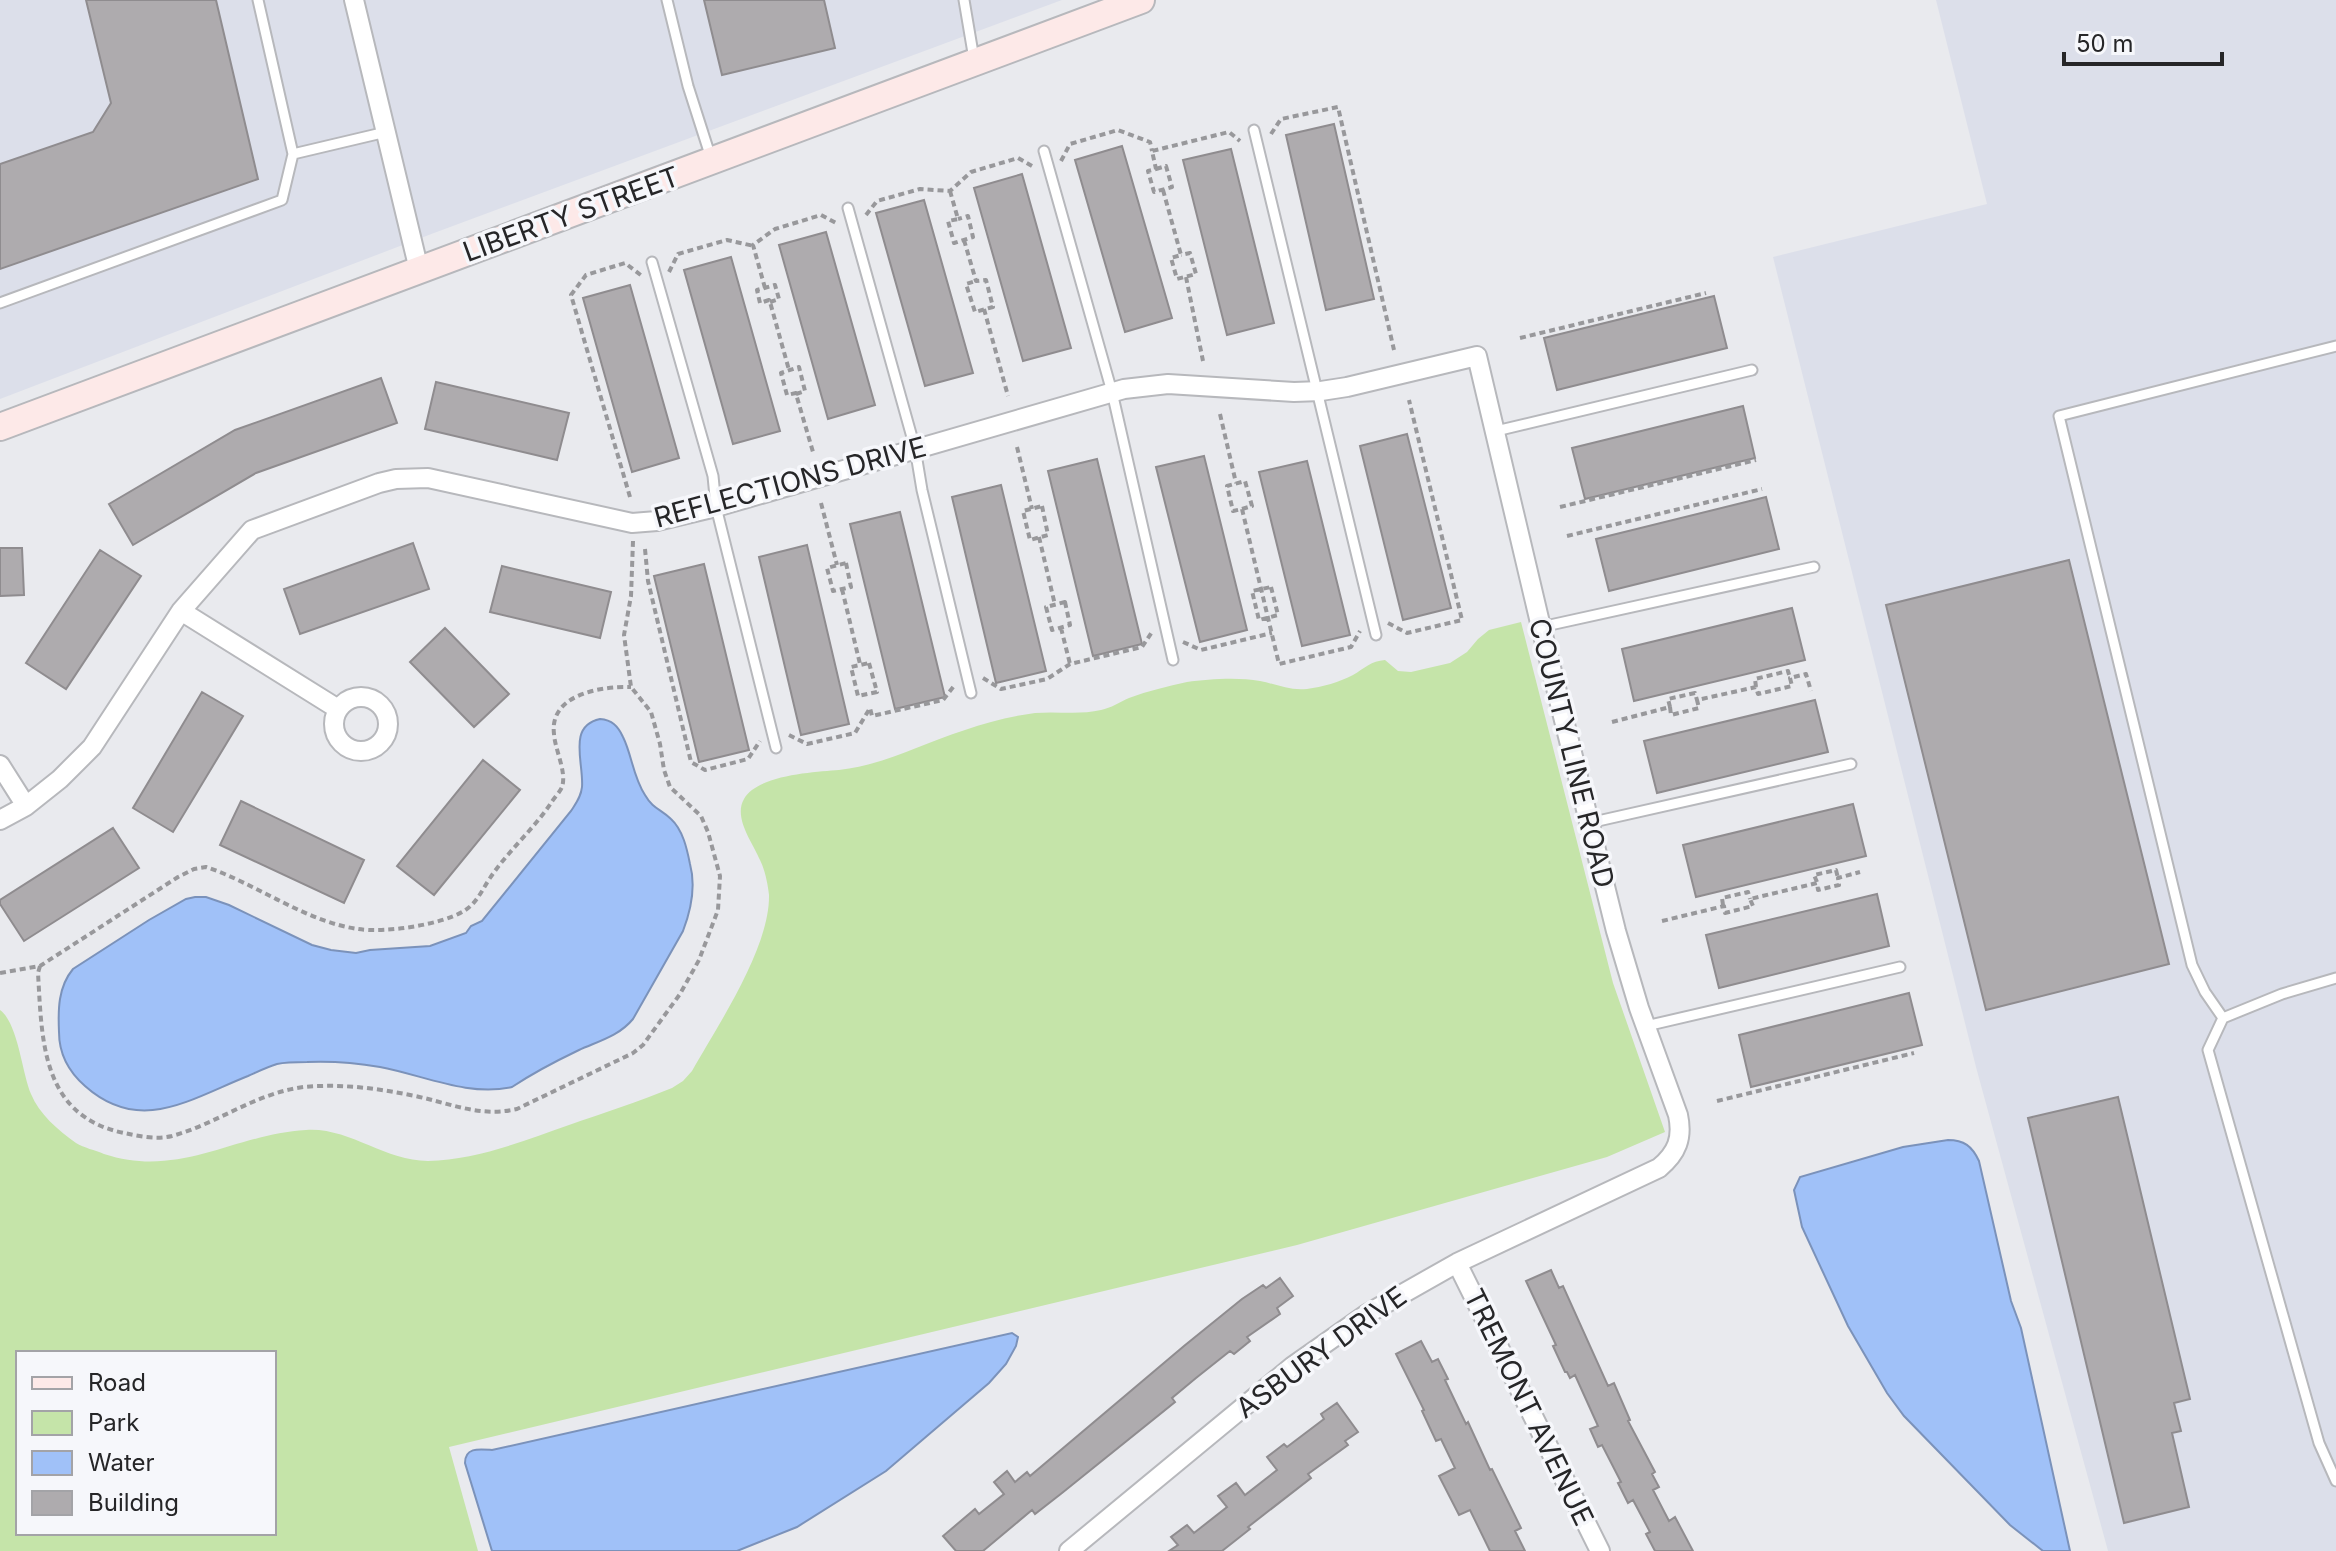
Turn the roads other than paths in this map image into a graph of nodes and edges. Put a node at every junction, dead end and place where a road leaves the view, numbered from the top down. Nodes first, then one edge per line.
1 (258, 0) edge
2 (354, 0) edge
3 (667, 0) edge
4 (964, 0) edge
5 (1141, 0) edge
6 (975, 63) junction
7 (1254, 130) dead end
8 (386, 132) junction
9 (1044, 151) dead end
10 (293, 154) junction
11 (712, 161) junction
12 (848, 208) dead end
13 (652, 262) dead end
14 (419, 270) junction
15 (0, 303) edge
16 (2336, 346) edge
17 (1477, 356) joint
18 (1752, 370) dead end
19 (1318, 391) junction
20 (1112, 392) junction
21 (0, 427) edge
22 (1496, 431) junction
23 (915, 448) junction
24 (716, 507) junction
25 (1814, 567) dead end
26 (181, 611) junction
27 (1541, 627) junction
28 (1376, 635) dead end
29 (1173, 660) dead end
30 (971, 693) dead end
31 (338, 709) dead end
32 (776, 748) dead end
33 (1851, 764) dead end
34 (0, 765) edge
35 (26, 806) junction
36 (0, 820) edge
37 (1589, 823) junction
38 (1900, 967) dead end
39 (2336, 978) edge
40 (2223, 1018) junction
41 (1646, 1026) junction
42 (1678, 1144) joint
43 (1457, 1263) junction
44 (2336, 1481) edge
45 (1069, 1551) edge
46 (1600, 1551) edge

1 - 10 lane
2 - 8 street
3 - 11 lane
4 - 6 lane
5 - 6 street, LIBERTY STREET
6 - 11 street, LIBERTY STREET
7 - 19 lane
8 - 10 lane
8 - 14 street
9 - 20 lane
10 - 15 lane
11 - 14 street, LIBERTY STREET
12 - 23 lane
13 - 24 lane
14 - 21 street, LIBERTY STREET
16 - 40 lane
17 - 19 street, REFLECTIONS DRIVE
17 - 22 street, COUNTY LINE ROAD
18 - 22 lane
19 - 20 street, REFLECTIONS DRIVE
19 - 28 lane
20 - 23 street, REFLECTIONS DRIVE
20 - 29 lane
22 - 27 street, COUNTY LINE ROAD
23 - 24 street, REFLECTIONS DRIVE
23 - 30 lane
24 - 26 street, REFLECTIONS DRIVE
24 - 32 lane
25 - 27 lane
26 - 31 street
26 - 35 street, REFLECTIONS DRIVE
27 - 37 street, COUNTY LINE ROAD
33 - 37 lane
34 - 35 street
35 - 36 street, REFLECTIONS DRIVE
37 - 41 street, COUNTY LINE ROAD
38 - 41 lane
39 - 40 lane
40 - 44 lane
41 - 42 street, COUNTY LINE ROAD
42 - 43 street, ASBURY DRIVE
43 - 45 street, ASBURY DRIVE
43 - 46 street, TREMONT AVENUE

